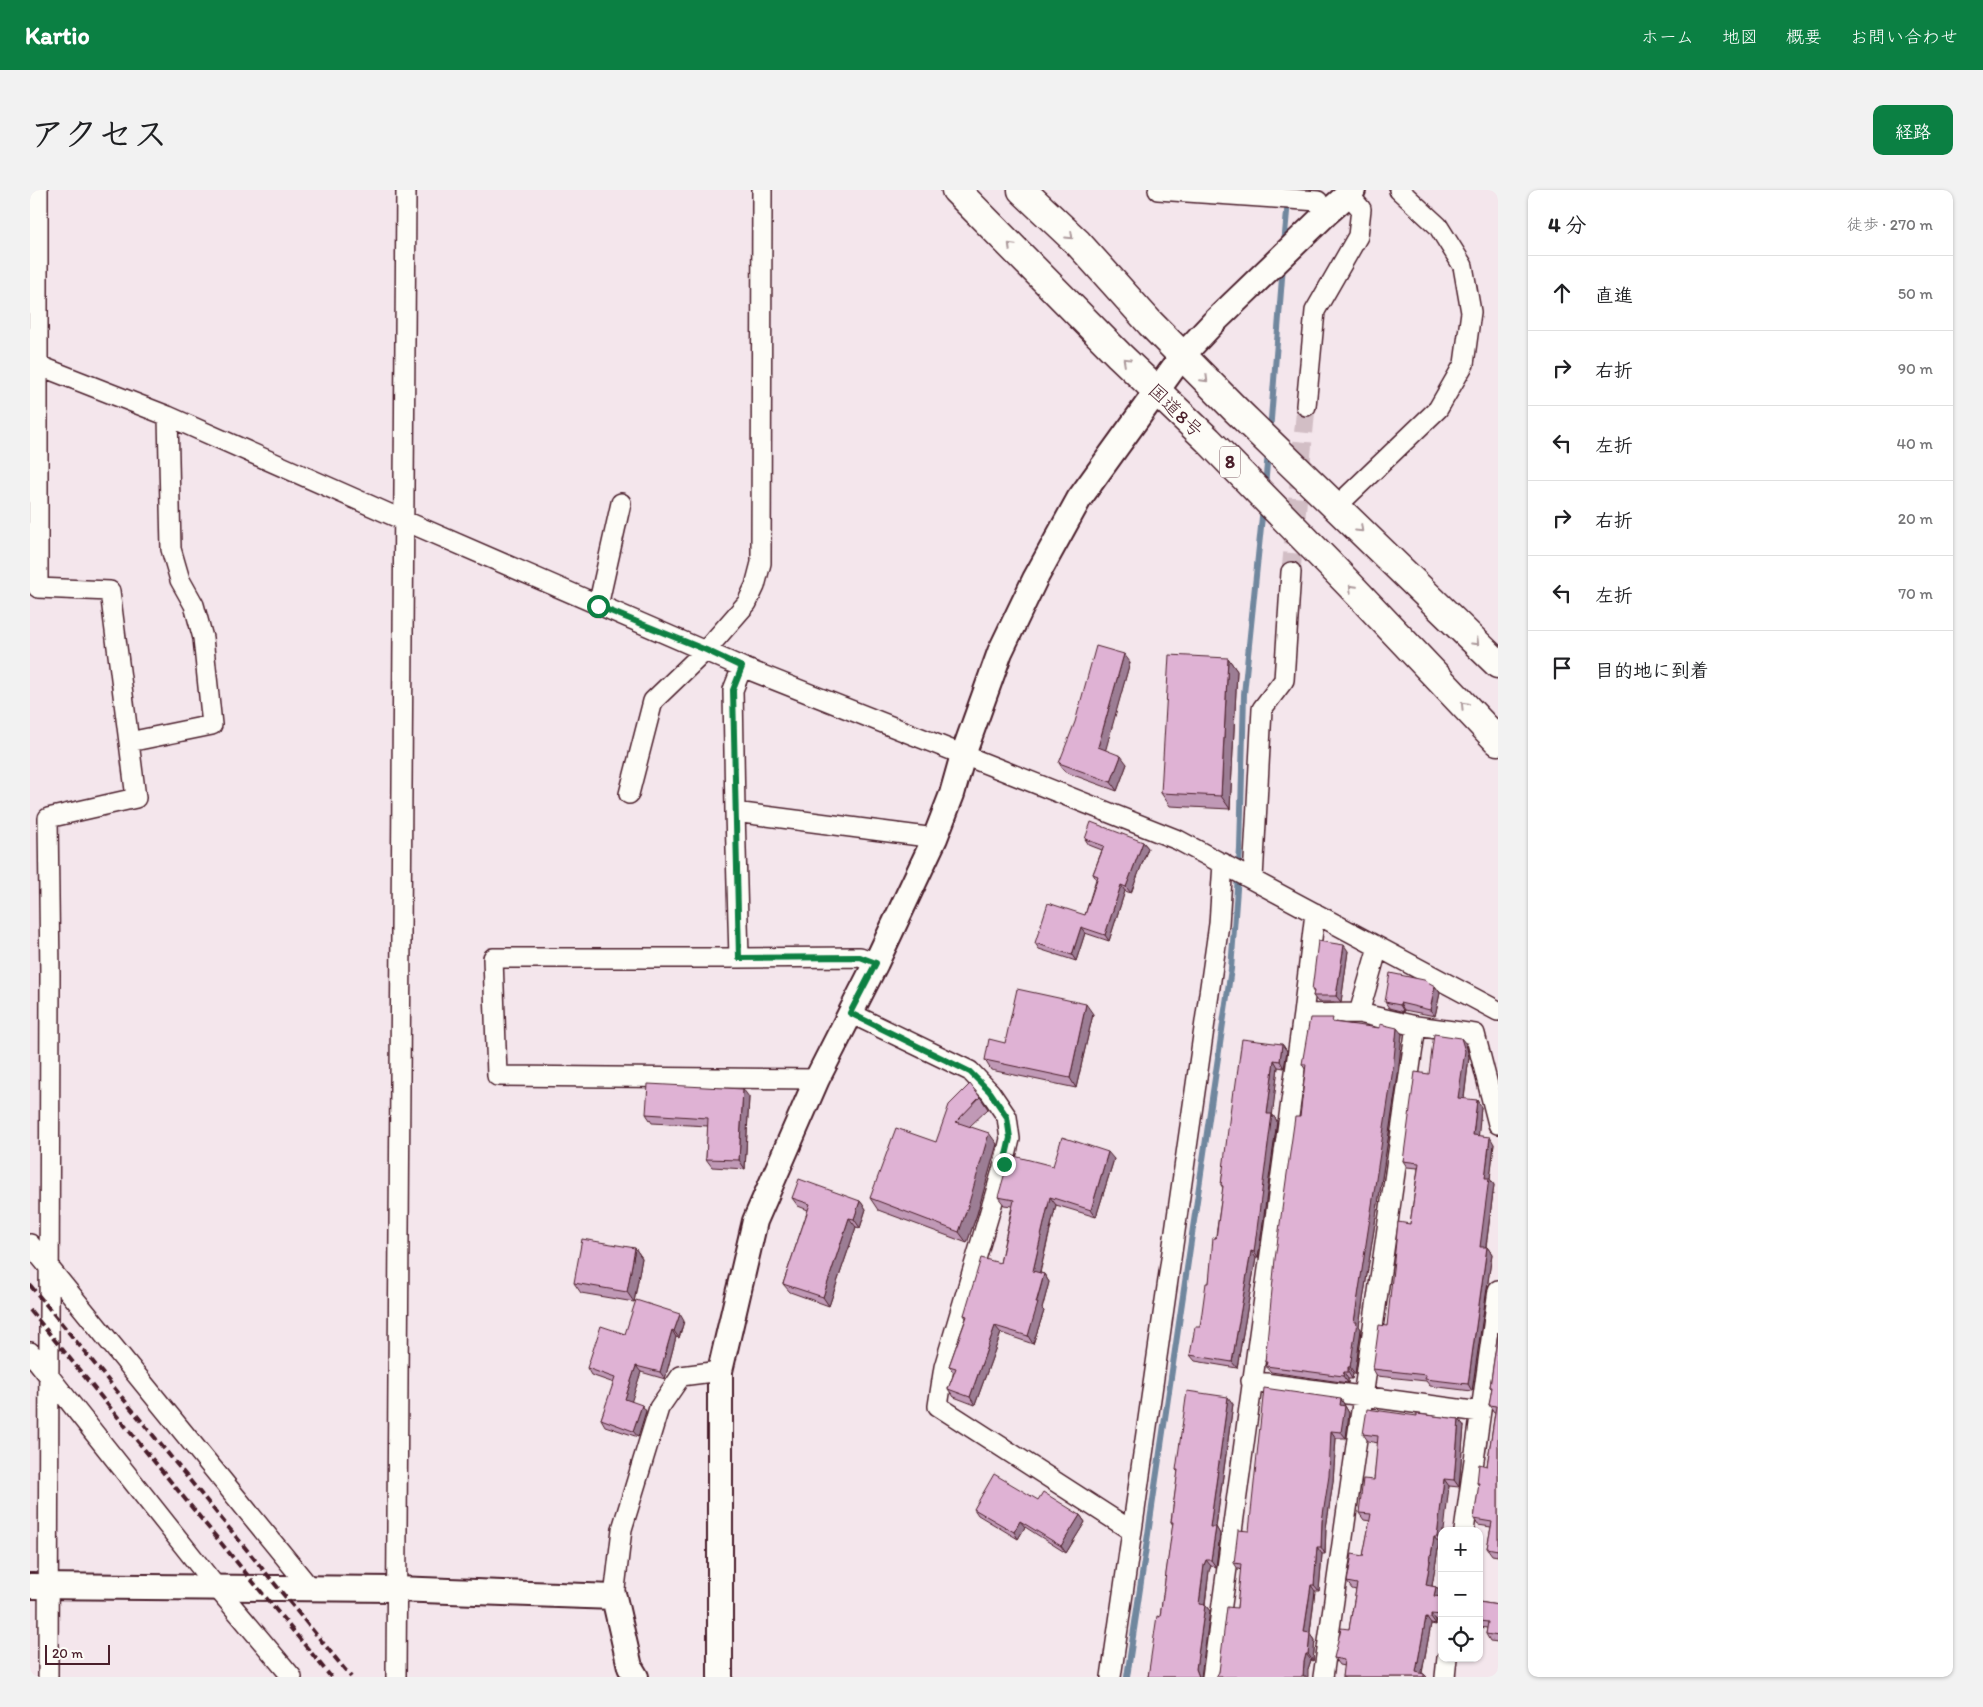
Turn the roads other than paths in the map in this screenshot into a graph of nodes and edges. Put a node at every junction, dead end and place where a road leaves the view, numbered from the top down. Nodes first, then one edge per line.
1 (38, 190) edge
2 (406, 190) edge
3 (762, 190) edge
4 (956, 190) edge
5 (1022, 190) edge
6 (1158, 190) edge
7 (1399, 190) edge
8 (1351, 192) edge
9 (1322, 201) edge
10 (1182, 356) junction
11 (34, 363) edge
12 (1157, 390) junction
13 (1306, 406) tunnel mouth
14 (168, 416) junction
15 (621, 503) dead end
16 (1337, 506) junction
17 (403, 520) junction
18 (1291, 572) tunnel mouth
19 (34, 588) edge
20 (598, 606) junction
21 (706, 650) junction
22 (1498, 664) edge
23 (742, 667) junction
24 (1498, 740) edge
25 (129, 742) junction
26 (963, 755) junction
27 (629, 794) dead end
28 (735, 812) junction
29 (935, 838) junction
30 (1222, 863) junction
31 (1253, 879) junction
32 (1315, 913) junction
33 (1378, 947) junction
34 (739, 958) junction
35 (876, 963) junction
36 (1498, 1011) edge
37 (850, 1013) junction
38 (1359, 1013) junction
39 (1303, 1014) junction
40 (1416, 1026) junction
41 (817, 1079) junction
42 (1498, 1124) edge
43 (30, 1244) edge
44 (49, 1267) junction
45 (1498, 1290) edge
46 (30, 1352) edge
47 (720, 1371) junction
48 (49, 1375) junction
49 (1251, 1381) junction
50 (1363, 1396) junction
51 (1480, 1412) junction
52 (1465, 1527) edge
53 (1132, 1530) junction
54 (40, 1586) edge
55 (218, 1588) junction
56 (310, 1588) junction
57 (396, 1589) junction
58 (614, 1597) junction
59 (1447, 1662) edge
60 (48, 1677) edge
61 (292, 1677) edge
62 (396, 1677) edge
63 (636, 1677) edge
64 (720, 1677) edge
65 (1111, 1677) edge
66 (1212, 1677) edge
67 (1323, 1677) edge
68 (1445, 1677) edge

1 - 11 street
2 - 17 street
3 - 21 street
12 -> 4 highway, 国道8号 / 8
5 -> 10 highway, 8
6 - 9 street
7 - 16 street
8 - 9 street
8 - 13 street
9 - 10 street
10 - 12 street
10 -> 16 highway, 8
11 - 14 street
11 - 19 street
24 -> 12 highway, 国道8号 / 8
12 - 26 street
14 - 17 street
14 - 25 street
15 - 20 street
16 -> 22 highway, 8
17 - 20 street
17 - 57 street
18 - 31 street
19 - 25 street
20 - 21 street
21 - 23 street
21 - 27 street
23 - 26 street
23 - 28 street
25 - 44 street
26 - 29 street
26 - 30 street
28 - 29 street
28 - 34 street
29 - 35 street
30 - 31 street
30 - 53 street
31 - 32 street
32 - 33 street
32 - 39 street
33 - 36 street
33 - 38 street
34 - 35 street
34 - 41 street
35 - 37 street
37 - 41 street
37 - 53 street
38 - 39 street
38 - 40 street
39 - 49 street
40 - 42 street
40 - 50 street
41 - 47 street
43 - 44 street
44 - 48 street
44 - 56 street
45 - 51 street
46 - 48 street
47 - 58 street
47 - 64 street
48 - 54 street
48 - 55 street
49 - 50 street
49 - 66 street
50 - 51 street
50 - 67 street
51 - 52 street
53 - 65 street
54 - 55 street
54 - 60 street
55 - 56 street
55 - 61 street
56 - 57 street
57 - 58 street
57 - 62 street
58 - 63 street
59 - 68 street

